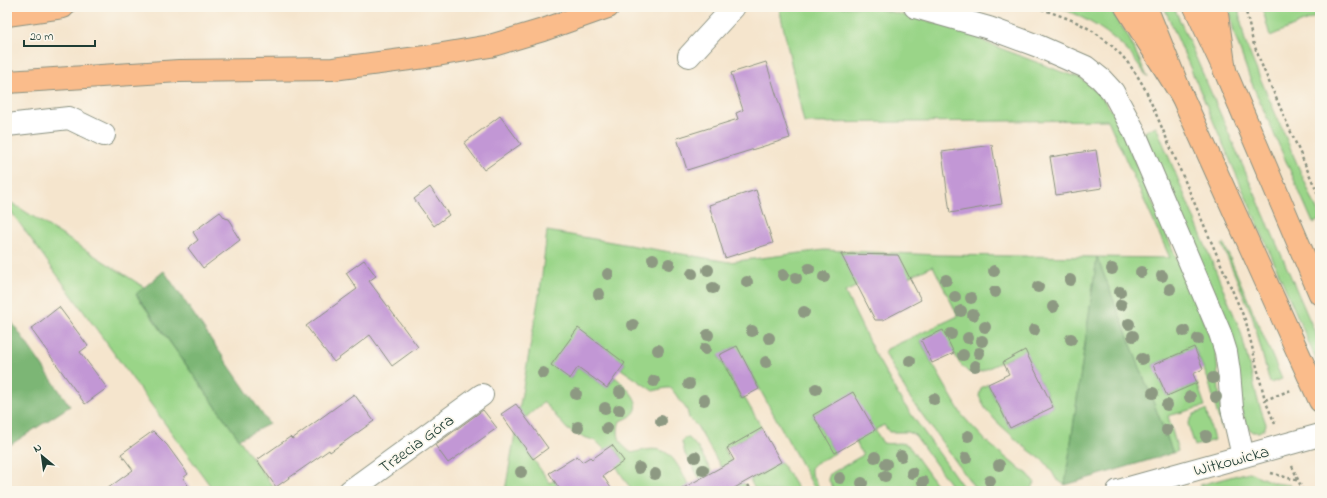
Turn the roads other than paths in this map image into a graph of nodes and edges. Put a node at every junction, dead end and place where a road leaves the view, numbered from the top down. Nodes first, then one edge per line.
1 (63, 7) edge
2 (608, 7) edge
3 (734, 7) edge
4 (915, 7) edge
5 (1126, 7) edge
6 (1146, 7) edge
7 (1195, 7) edge
8 (1216, 7) edge
9 (7, 15) edge
10 (689, 56) dead end
11 (1225, 71) junction
12 (7, 82) edge
13 (1182, 96) junction
14 (7, 124) edge
15 (104, 135) dead end
16 (1320, 294) edge
17 (482, 395) dead end
18 (1320, 401) edge
19 (1320, 435) edge
20 (1243, 456) junction
21 (350, 491) edge
22 (1118, 491) edge

1 - 9 main road
2 - 12 main road
3 - 10 street
4 - 20 street
5 - 13 main road
6 - 13 main road
7 - 11 main road
8 - 11 main road
11 - 16 main road
13 - 18 main road
14 - 15 street
17 - 21 street, Trzecia Góra
19 - 20 street, Witkowicka
20 - 22 street, Witkowicka

